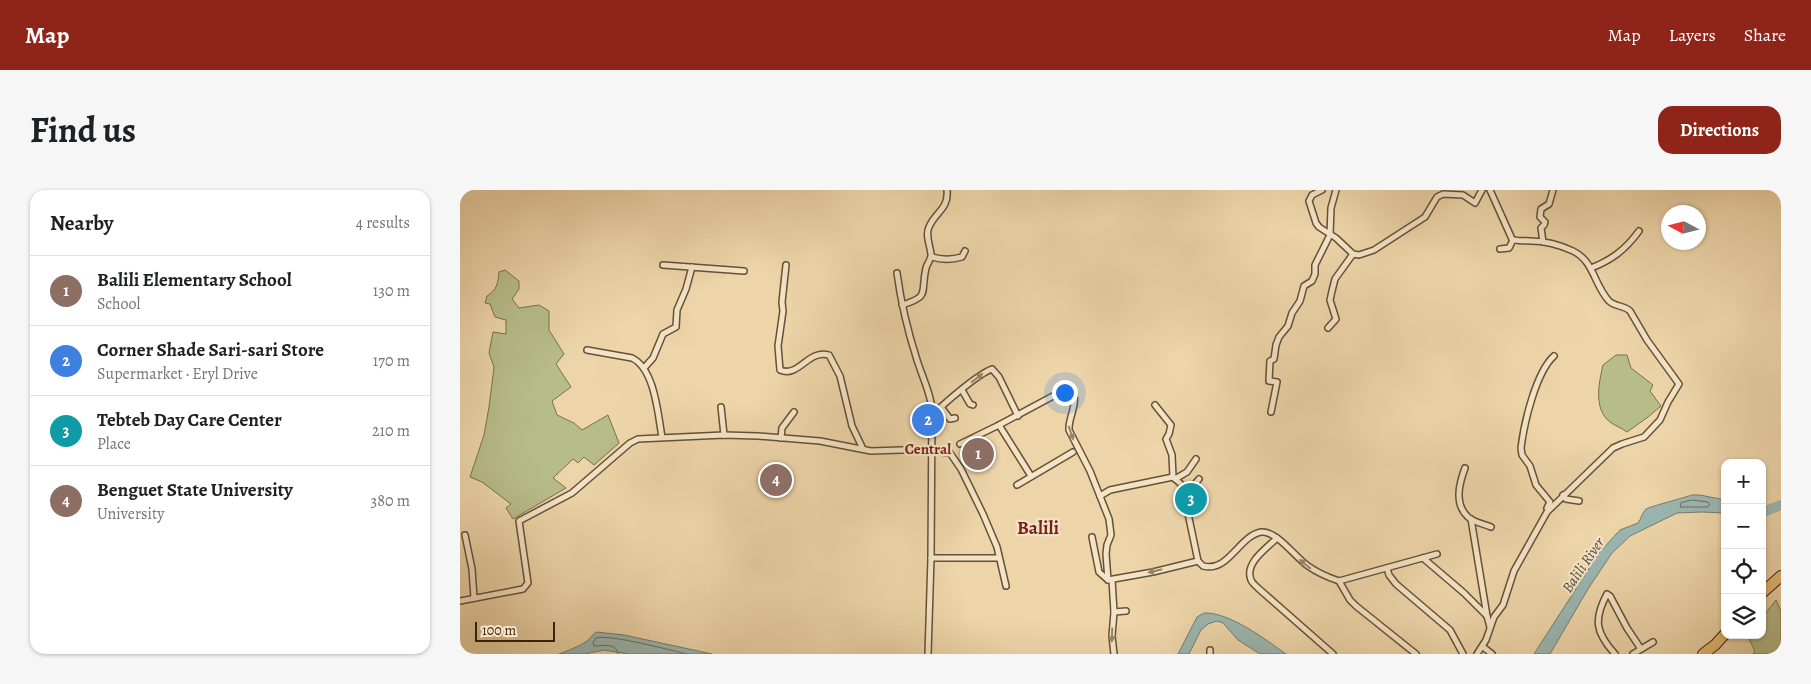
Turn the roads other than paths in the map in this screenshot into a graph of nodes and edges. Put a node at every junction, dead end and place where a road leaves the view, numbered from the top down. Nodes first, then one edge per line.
1 (947, 190) edge
2 (1322, 190) edge
3 (1336, 190) edge
4 (1482, 190) edge
5 (1490, 190) edge
6 (1553, 190) edge
7 (1639, 231) dead end
8 (1330, 235) junction
9 (1513, 240) junction
10 (1543, 242) junction
11 (1500, 249) dead end
12 (966, 251) dead end
13 (1353, 254) junction
14 (932, 257) junction
15 (663, 265) dead end
16 (786, 265) dead end
17 (692, 267) junction
18 (1591, 268) junction
19 (744, 271) dead end
20 (897, 273) dead end
21 (902, 305) junction
22 (1328, 328) dead end
23 (587, 350) dead end
24 (1554, 356) dead end
25 (644, 368) junction
26 (962, 390) junction
27 (972, 405) dead end
28 (1155, 405) dead end
29 (721, 407) dead end
30 (941, 407) junction
31 (794, 412) dead end
32 (1271, 412) dead end
33 (932, 416) junction
34 (1018, 416) junction
35 (955, 418) dead end
36 (999, 425) junction
37 (724, 435) junction
38 (662, 437) junction
39 (781, 438) junction
40 (960, 444) dead end
41 (863, 449) junction
42 (932, 450) junction
43 (1073, 452) dead end
44 (1196, 459) dead end
45 (1465, 468) dead end
46 (1031, 476) junction
47 (1174, 478) junction
48 (1199, 479) dead end
49 (1017, 485) dead end
50 (1184, 493) junction
51 (1563, 495) junction
52 (1100, 496) junction
53 (1579, 501) dead end
54 (1546, 512) junction
55 (1470, 519) junction
56 (1491, 527) dead end
57 (465, 535) dead end
58 (1092, 537) dead end
59 (1277, 538) junction
60 (1437, 554) dead end
61 (931, 558) junction
62 (999, 558) junction
63 (1423, 558) junction
64 (1198, 561) junction
65 (1387, 568) junction
66 (1781, 576) edge
67 (1110, 580) junction
68 (1339, 580) junction
69 (1006, 586) dead end
70 (1766, 589) edge
71 (1267, 597) junction
72 (474, 598) junction
73 (460, 601) edge
74 (1263, 601) dead end
75 (1126, 611) dead end
76 (1114, 612) junction
77 (1487, 616) junction
78 (1490, 628) junction
79 (1721, 638) edge
80 (1653, 642) dead end
81 (1483, 647) junction
82 (1641, 648) junction
83 (929, 654) edge
84 (1114, 654) edge
85 (1333, 654) edge
86 (1416, 654) edge
87 (1463, 654) edge
88 (1478, 654) edge
89 (1492, 654) edge
90 (1615, 654) edge
91 (1632, 654) edge
92 (1703, 654) edge

1 - 14 street
2 - 8 street
3 - 8 street
4 - 13 street
5 - 9 street
6 - 10 street
7 - 18 street
8 - 13 street
8 - 32 street
9 - 10 street
9 - 11 street
10 - 18 street
12 - 14 street
13 - 22 street
14 - 21 street
15 - 17 street
16 - 41 street
17 - 19 street
17 - 25 street
18 - 51 street
20 - 21 street
21 - 33 street
23 - 25 street
24 - 54 street
25 - 38 street
26 - 27 street
26 - 30 street
26 -> 34 street
28 - 47 street
29 - 37 street
30 - 33 street
30 - 35 street
31 - 39 street
33 - 42 street
34 - 36 street
34 -> 52 street
36 - 40 street
36 - 46 street
37 - 38 street
37 - 39 street
38 - 72 street
39 - 41 street
41 - 42 street
42 - 61 street
42 - 62 street
43 - 46 street
44 - 47 street
45 - 55 street
46 - 49 street
47 - 50 street
47 - 52 street
48 - 50 street
50 - 64 street
51 - 53 street
51 - 54 street
52 - 67 street
54 - 78 street
55 - 56 street
55 - 77 street
57 - 72 street
58 - 67 street
59 - 64 street
68 -> 59 street
59 - 71 street
60 - 63 street
61 - 62 street
61 - 83 street
62 - 69 street
63 - 65 street
63 - 77 street
64 -> 67 street
65 - 68 street
65 - 87 street
66 - 70 highway
67 - 76 street
68 - 86 street
71 - 74 street
71 - 85 street
72 - 73 street
75 - 76 street
76 -> 84 street
77 - 78 street
78 - 81 street
79 - 92 highway
80 - 82 street
81 - 88 street
81 - 89 street
82 - 90 street
82 - 91 street

